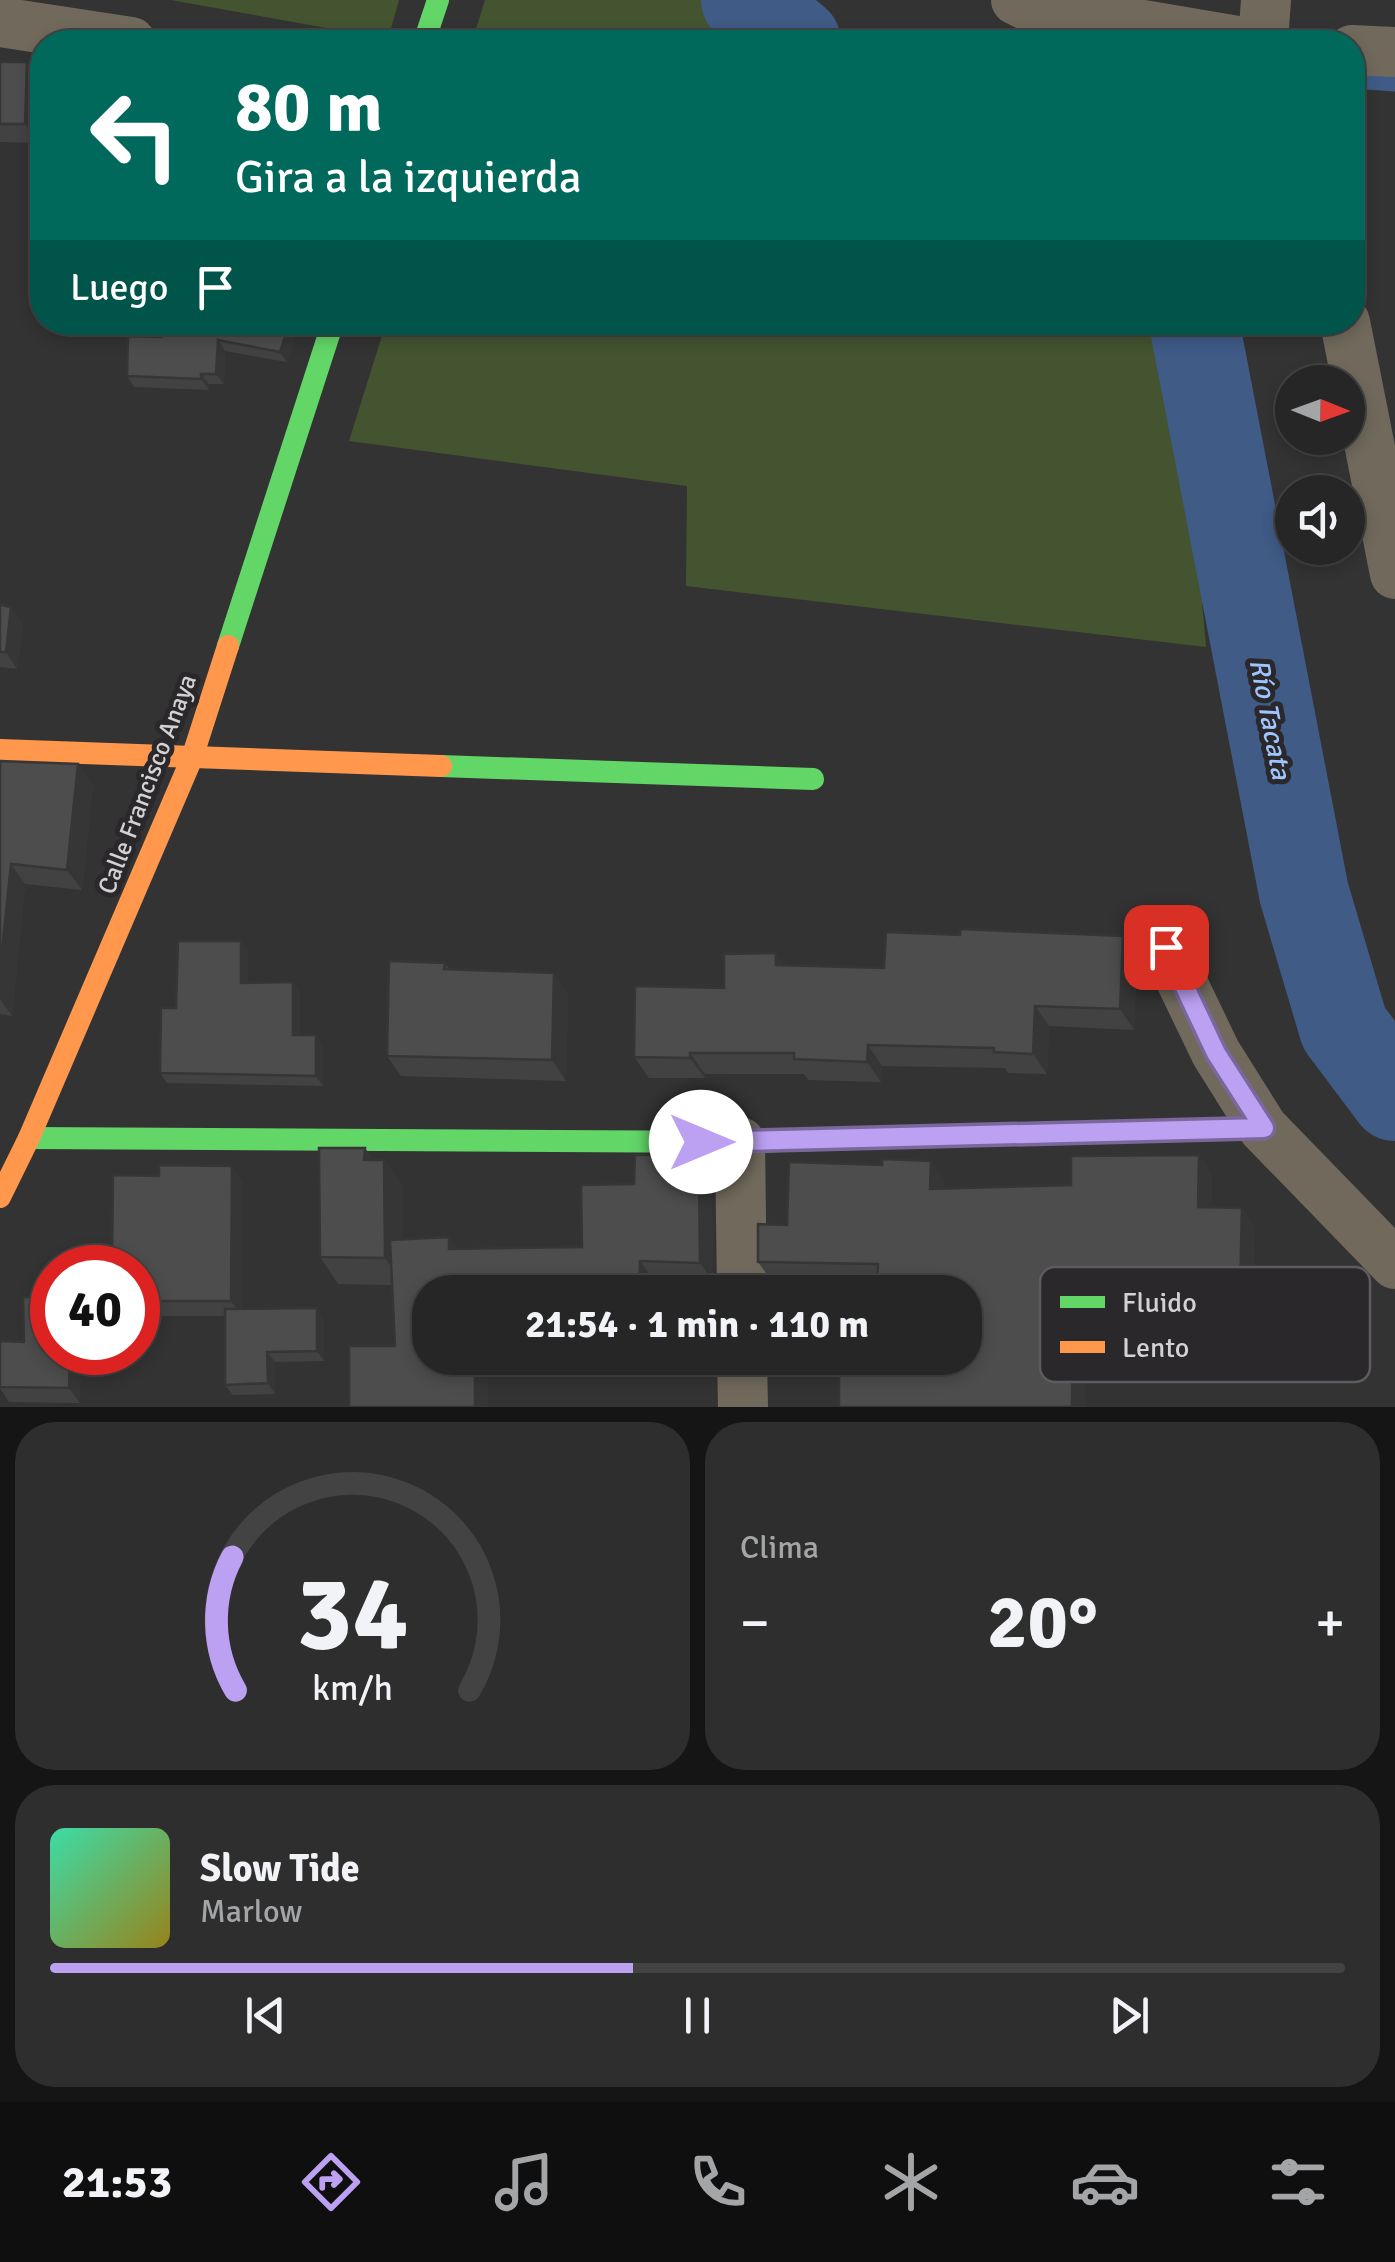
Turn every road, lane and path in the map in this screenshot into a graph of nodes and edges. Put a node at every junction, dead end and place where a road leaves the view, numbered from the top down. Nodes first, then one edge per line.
1 (438, 0) edge
2 (1016, 0) edge
3 (1266, 0) edge
4 (0, 22) edge
5 (52, 30) edge
6 (428, 30) edge
7 (1171, 30) edge
8 (1264, 30) edge
9 (1365, 51) edge
10 (1395, 52) edge
11 (329, 335) edge
12 (1348, 335) edge
13 (1395, 574) edge
14 (0, 750) edge
15 (192, 758) junction
16 (812, 779) dead end
17 (1166, 947) dead end
18 (1264, 1128) junction
19 (29, 1138) junction
20 (740, 1142) junction
21 (0, 1197) edge
22 (1395, 1264) edge
23 (742, 1275) edge
24 (742, 1375) edge
25 (742, 1407) edge

1 - 6 street
2 - 7 street
3 - 8 street
4 - 5 street
9 - 10 street
11 - 15 street, Calle Francisco Anaya
12 - 13 street
14 - 15 street
15 - 16 street
15 - 19 street, Calle Francisco Anaya
17 - 18 street
18 - 20 street
18 - 22 street
19 - 20 street
19 - 21 street, Calle Francisco Anaya
20 - 23 street
24 - 25 street

